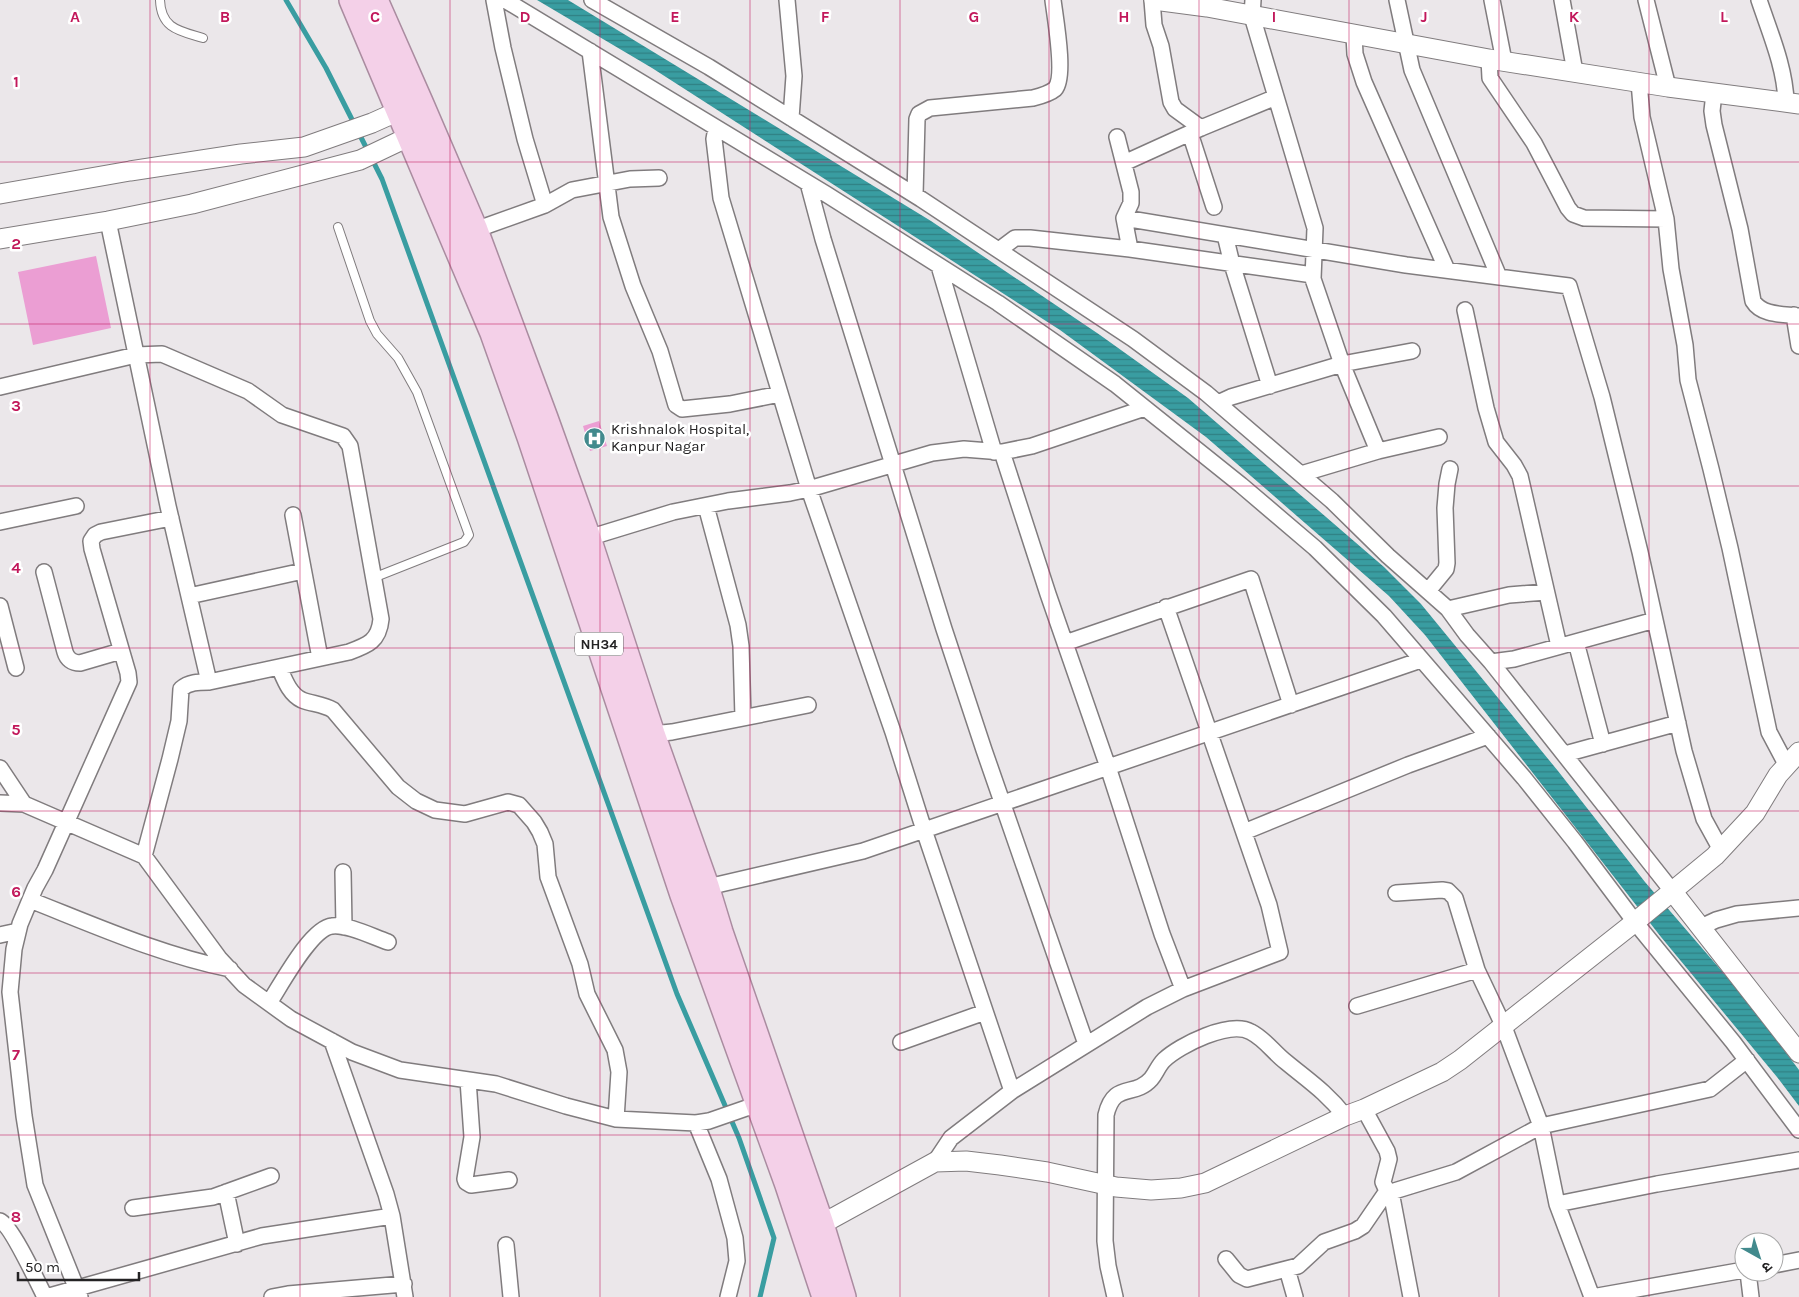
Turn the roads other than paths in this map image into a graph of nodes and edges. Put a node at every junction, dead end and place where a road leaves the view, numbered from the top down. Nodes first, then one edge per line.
1 (160, 0) edge
2 (352, 0) edge
3 (375, 0) edge
4 (494, 0) edge
5 (505, 0) edge
6 (592, 0) edge
7 (786, 0) edge
8 (1052, 0) edge
9 (1153, 0) edge
10 (1397, 0) edge
11 (1492, 0) edge
12 (1562, 0) edge
13 (1646, 0) edge
14 (1759, 0) edge
15 (1252, 8) edge
16 (1354, 35) junction
17 (203, 38) dead end
18 (1405, 44) junction
19 (590, 52) junction
20 (1497, 60) junction
21 (1575, 72) junction
22 (1639, 82) junction
23 (1668, 87) junction
24 (1714, 93) junction
25 (1276, 97) junction
26 (1792, 103) edge
27 (410, 106) junction
28 (791, 118) junction
29 (716, 128) junction
30 (421, 131) junction
31 (1195, 131) junction
32 (1117, 137) dead end
33 (1124, 163) junction
34 (659, 178) dead end
35 (606, 183) junction
36 (808, 183) junction
37 (0, 194) edge
38 (915, 195) junction
39 (546, 205) junction
40 (1214, 207) dead end
41 (1666, 219) junction
42 (108, 221) junction
43 (1125, 222) junction
44 (338, 227) dead end
45 (474, 230) junction
46 (1225, 235) junction
47 (0, 239) edge
48 (1130, 247) junction
49 (999, 250) junction
50 (1314, 250) junction
51 (1232, 264) junction
52 (939, 266) junction
53 (1447, 270) junction
54 (1314, 275) junction
55 (1499, 277) junction
56 (1465, 310) dead end
57 (1796, 316) edge
58 (1799, 346) edge
59 (1412, 351) dead end
60 (136, 355) junction
61 (1342, 364) junction
62 (1270, 386) junction
63 (0, 388) edge
64 (780, 394) junction
65 (1218, 403) junction
66 (1145, 408) junction
67 (1439, 437) dead end
68 (1378, 451) junction
69 (998, 452) junction
70 (893, 464) junction
71 (1450, 469) dead end
72 (1301, 474) junction
73 (809, 489) junction
74 (76, 506) dead end
75 (706, 506) junction
76 (293, 516) dead end
77 (171, 518) junction
78 (0, 522) edge
79 (588, 538) junction
80 (303, 571) junction
81 (44, 572) dead end
82 (373, 578) junction
83 (1428, 591) junction
84 (1546, 592) junction
85 (189, 596) junction
86 (0, 606) edge
87 (1166, 607) junction
88 (1448, 608) junction
89 (1655, 620) junction
90 (3, 627) edge
91 (1576, 642) junction
92 (1065, 643) junction
93 (1559, 646) junction
94 (121, 651) junction
95 (320, 658) junction
96 (1421, 660) junction
97 (1491, 662) junction
98 (279, 667) junction
99 (16, 668) dead end
100 (209, 682) junction
101 (808, 705) dead end
102 (1291, 705) junction
103 (743, 718) junction
104 (1678, 723) junction
105 (1209, 733) junction
106 (652, 734) junction
107 (1488, 736) junction
108 (1603, 744) junction
109 (1565, 754) junction
110 (1793, 759) edge
111 (1108, 767) junction
112 (0, 768) edge
113 (0, 803) edge
114 (1003, 803) junction
115 (24, 804) junction
116 (66, 821) junction
117 (924, 830) junction
118 (1244, 832) junction
119 (1721, 850) junction
120 (144, 856) junction
121 (343, 872) dead end
122 (706, 886) junction
123 (1396, 893) dead end
124 (1669, 893) junction
125 (683, 895) junction
126 (30, 900) junction
127 (1799, 908) edge
128 (1638, 919) junction
129 (344, 927) junction
130 (1701, 927) junction
131 (18, 931) junction
132 (0, 935) edge
133 (388, 942) dead end
134 (230, 969) junction
135 (1477, 970) junction
136 (1183, 990) junction
137 (269, 1003) junction
138 (1356, 1006) dead end
139 (985, 1012) junction
140 (1504, 1026) junction
141 (332, 1041) junction
142 (901, 1042) dead end
143 (1086, 1044) junction
144 (1799, 1053) edge
145 (1747, 1060) junction
146 (468, 1080) junction
147 (1012, 1091) junction
148 (748, 1107) junction
149 (1364, 1109) junction
150 (1345, 1116) junction
151 (616, 1118) junction
152 (703, 1122) junction
153 (1541, 1126) junction
154 (1799, 1130) edge
155 (1799, 1160) edge
156 (935, 1162) junction
157 (271, 1176) dead end
158 (509, 1180) dead end
159 (1106, 1184) junction
160 (1389, 1191) junction
161 (226, 1192) junction
162 (1557, 1204) junction
163 (134, 1208) dead end
164 (392, 1216) junction
165 (0, 1221) edge
166 (813, 1229) junction
167 (237, 1244) junction
168 (506, 1245) dead end
169 (1226, 1259) dead end
170 (1799, 1260) edge
171 (1784, 1263) edge
172 (1287, 1270) junction
173 (1734, 1272) edge
174 (1749, 1282) edge
175 (404, 1290) edge
176 (78, 1293) edge
177 (45, 1297) edge
178 (272, 1297) edge
179 (511, 1297) edge
180 (728, 1297) edge
181 (825, 1297) edge
182 (843, 1297) edge
183 (1115, 1297) edge
184 (1295, 1297) edge
185 (1411, 1297) edge
186 (1592, 1297) edge
187 (1751, 1297) edge

1 - 17 lane
2 - 27 highway, NH34
3 - 27 highway, NH34
4 - 39 street
5 - 19 street
6 - 28 street
7 - 28 street
8 - 38 street
9 - 15 street
9 - 31 street
10 - 18 street
11 - 20 street
12 - 21 street
13 - 23 street
14 - 26 street
15 - 16 street
15 - 25 street
16 - 18 street
16 - 53 street
18 - 20 street
18 - 55 street
19 - 29 street
19 - 35 street
20 - 21 street
20 - 41 street
21 - 22 street
22 - 23 street
22 - 41 street
23 - 24 street
24 - 26 street
24 - 57 street
25 - 31 street
25 - 50 street
27 - 30 highway, NH34
27 - 37 street
28 - 38 street
29 - 36 street
29 - 64 street
30 - 42 street
30 - 45 highway, NH34
30 - 125 highway, NH34
31 - 33 street
31 - 40 street
32 - 33 street
33 - 43 street
34 - 35 street
35 - 39 street
35 - 64 street
36 - 52 street
36 - 70 street
38 - 49 street
39 - 45 street
41 - 110 street
42 - 47 street
42 - 60 street
43 - 46 street
43 - 48 street
44 - 82 lane
45 - 79 highway, NH34
46 - 50 street
46 - 51 street
48 - 49 street
48 - 51 street
49 - 65 street
50 - 53 street
50 - 54 street
51 - 54 street
51 - 62 street
52 - 66 street
52 - 69 street
53 - 55 street
54 - 61 street
55 - 89 street
56 - 84 street
57 - 58 street
59 - 61 street
60 - 63 street
60 - 77 street
60 - 82 street
61 - 62 street
61 - 68 street
62 - 65 street
64 - 73 street
65 - 72 street
66 - 69 street
66 - 96 street
67 - 68 street
68 - 72 street
69 - 70 street
69 - 92 street
70 - 73 street
70 - 114 street
71 - 83 street
72 - 83 street
73 - 75 street
73 - 117 street
74 - 78 street
75 - 79 street
75 - 103 street
76 - 80 street
77 - 85 street
77 - 94 street
79 - 106 highway, NH34
80 - 85 street
80 - 95 street
81 - 94 street
82 - 95 street
83 - 88 street
84 - 88 street
84 - 93 street
85 - 100 street
86 - 90 street
87 - 92 street
87 - 102 street
87 - 105 street
88 - 97 street
89 - 91 street
89 - 104 street
90 - 99 street
91 - 93 street
91 - 108 street
92 - 111 street
93 - 97 street
94 - 116 street
95 - 98 street
96 - 102 street
96 - 107 street
97 - 109 street
98 - 100 street
98 - 151 street
100 - 120 street
101 - 103 street
102 - 105 street
103 - 106 street
104 - 108 street
104 - 119 street
105 - 111 street
105 - 118 street
106 - 122 highway, NH34
107 - 118 street
107 - 128 street
108 - 109 street
109 - 124 street
110 - 119 street
111 - 114 street
111 - 136 street
112 - 115 street
113 - 115 street
114 - 117 street
114 - 143 street
115 - 116 street
116 - 120 street
116 - 126 street
117 - 122 street
117 - 139 street
118 - 136 street
119 - 124 street
120 - 134 street
121 - 129 street
122 - 125 street
122 - 166 highway, NH34
123 - 135 street
124 - 128 street
124 - 130 street
125 - 148 highway, NH34
126 - 131 street
126 - 134 street
127 - 130 street
128 - 140 street
128 - 145 street
129 - 133 street
129 - 137 street
130 - 144 street
131 - 132 street
131 - 176 street
134 - 137 street
135 - 138 street
135 - 140 street
136 - 143 street
137 - 141 street
139 - 142 street
139 - 147 street
140 - 149 street
140 - 153 street
141 - 146 street
141 - 164 street
143 - 147 street
145 - 153 street
145 - 154 street
146 - 151 street
146 - 158 street
147 - 156 street
148 - 152 street
148 - 166 highway, NH34
149 - 150 street
149 - 160 street
150 - 159 street
150 - 159 street
151 - 152 street
152 - 180 street
153 - 160 street
153 - 162 street
155 - 162 street
156 - 159 street
156 - 166 street
157 - 161 street
159 - 183 street
160 - 172 street
160 - 185 street
161 - 163 street
161 - 167 street
162 - 186 street
164 - 167 street
164 - 175 street
165 - 177 street
166 - 181 highway, NH34
166 - 182 highway, NH34
167 - 176 street
168 - 179 street
169 - 172 street
170 - 171 street
172 - 184 street
173 - 186 street
174 - 187 street
175 - 178 street
176 - 177 street

